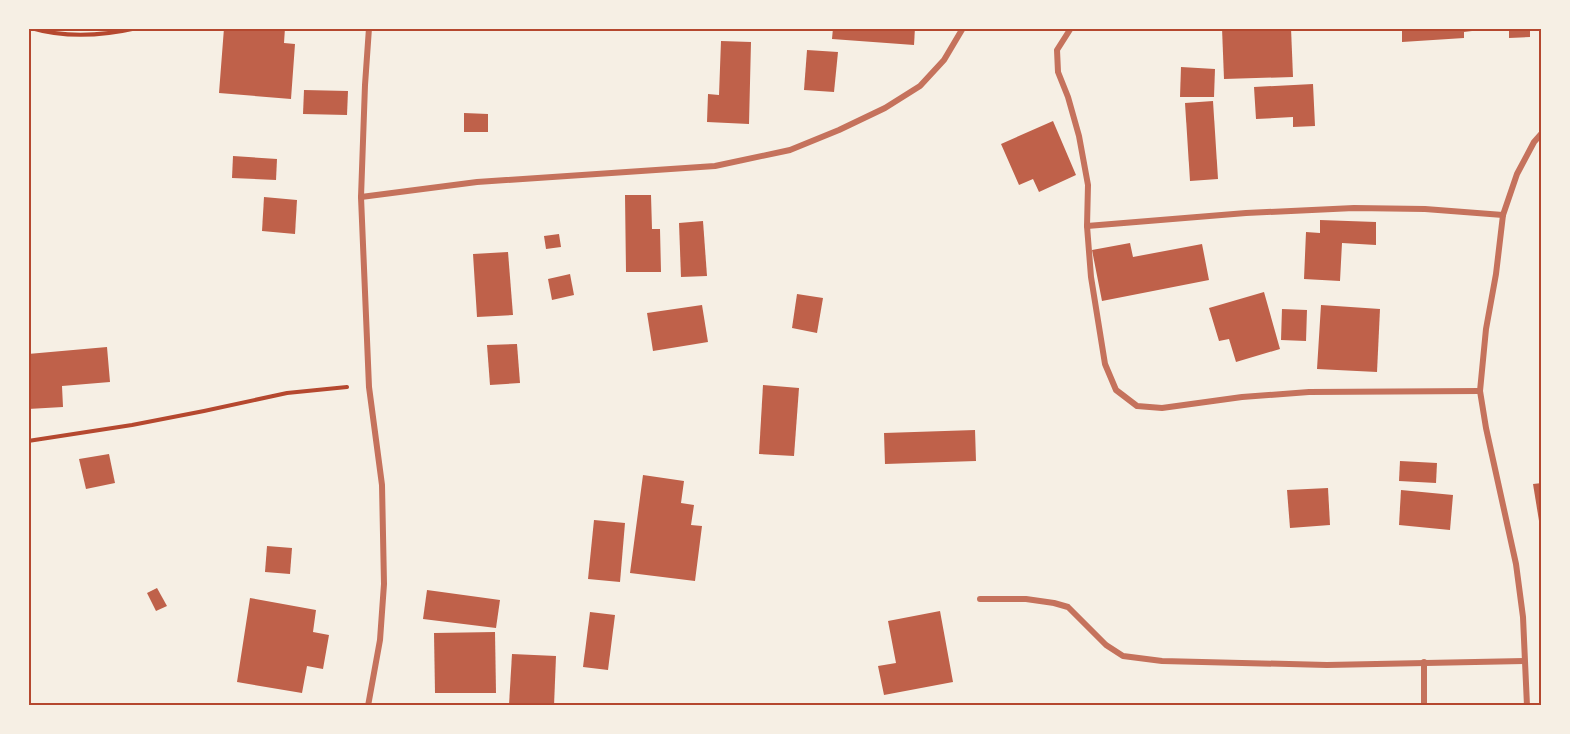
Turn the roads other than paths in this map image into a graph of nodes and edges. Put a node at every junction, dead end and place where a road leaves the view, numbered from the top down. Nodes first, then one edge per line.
1 (369, 28) edge
2 (963, 28) edge
3 (1071, 28) edge
4 (1542, 133) edge
5 (361, 197) junction
6 (1503, 215) junction
7 (1087, 226) junction
8 (1480, 391) junction
9 (980, 599) dead end
10 (1424, 662) junction
11 (1524, 662) junction
12 (368, 705) edge
13 (1424, 705) edge
14 (1527, 705) edge

1 - 5 street
2 - 5 street
3 - 7 street
4 - 6 street
5 - 12 street
6 - 7 street
6 - 8 street
7 - 8 street
8 - 11 street
9 - 10 street
10 - 11 street
10 - 13 street
11 - 14 street

